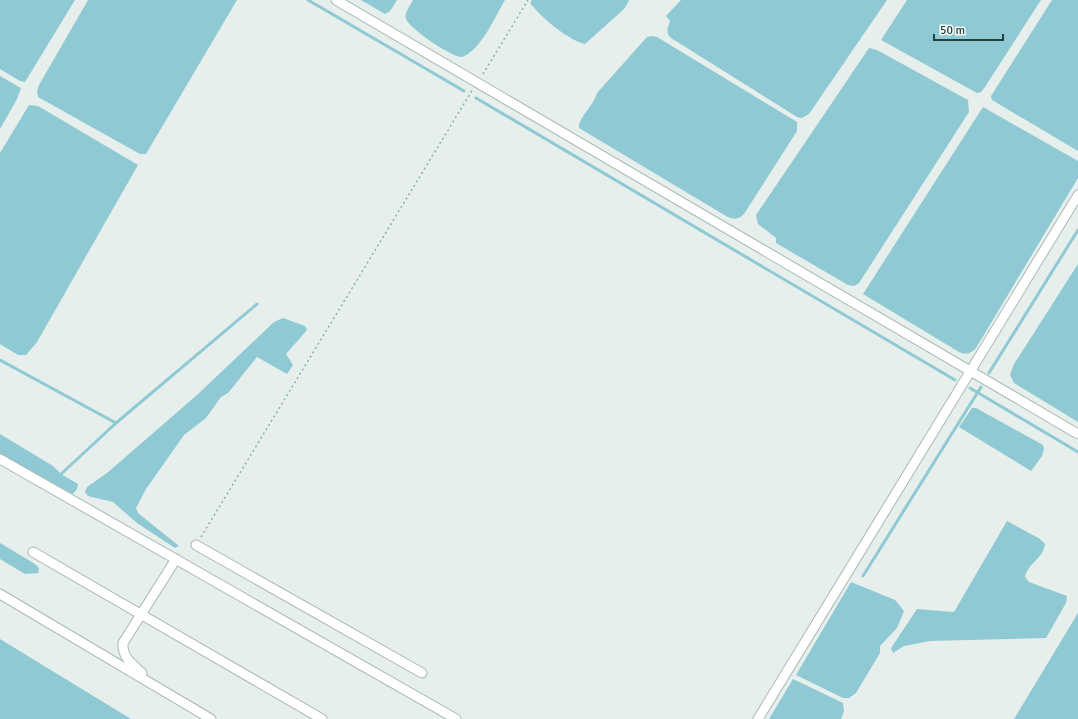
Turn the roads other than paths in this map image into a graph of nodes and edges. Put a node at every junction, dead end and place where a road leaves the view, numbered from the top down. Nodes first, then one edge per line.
1 (336, 0) edge
2 (1078, 195) edge
3 (970, 371) junction
4 (1078, 434) edge
5 (0, 460) edge
6 (196, 545) road end
7 (34, 552) dead end
8 (176, 559) junction
9 (0, 594) edge
10 (141, 613) junction
11 (122, 651) junction
12 (102, 654) junction
13 (422, 673) dead end
14 (149, 682) junction
15 (211, 719) edge
16 (322, 719) edge
17 (456, 719) edge
18 (758, 719) edge

1 - 3 street
2 - 3 street
3 - 4 street
3 - 18 street
5 - 8 street
6 - 13 street
7 - 10 street
8 - 10 street
8 - 17 street
9 - 12 street
10 - 11 street
10 - 16 street
11 - 12 street
11 - 14 street
12 - 14 street
14 - 15 street

